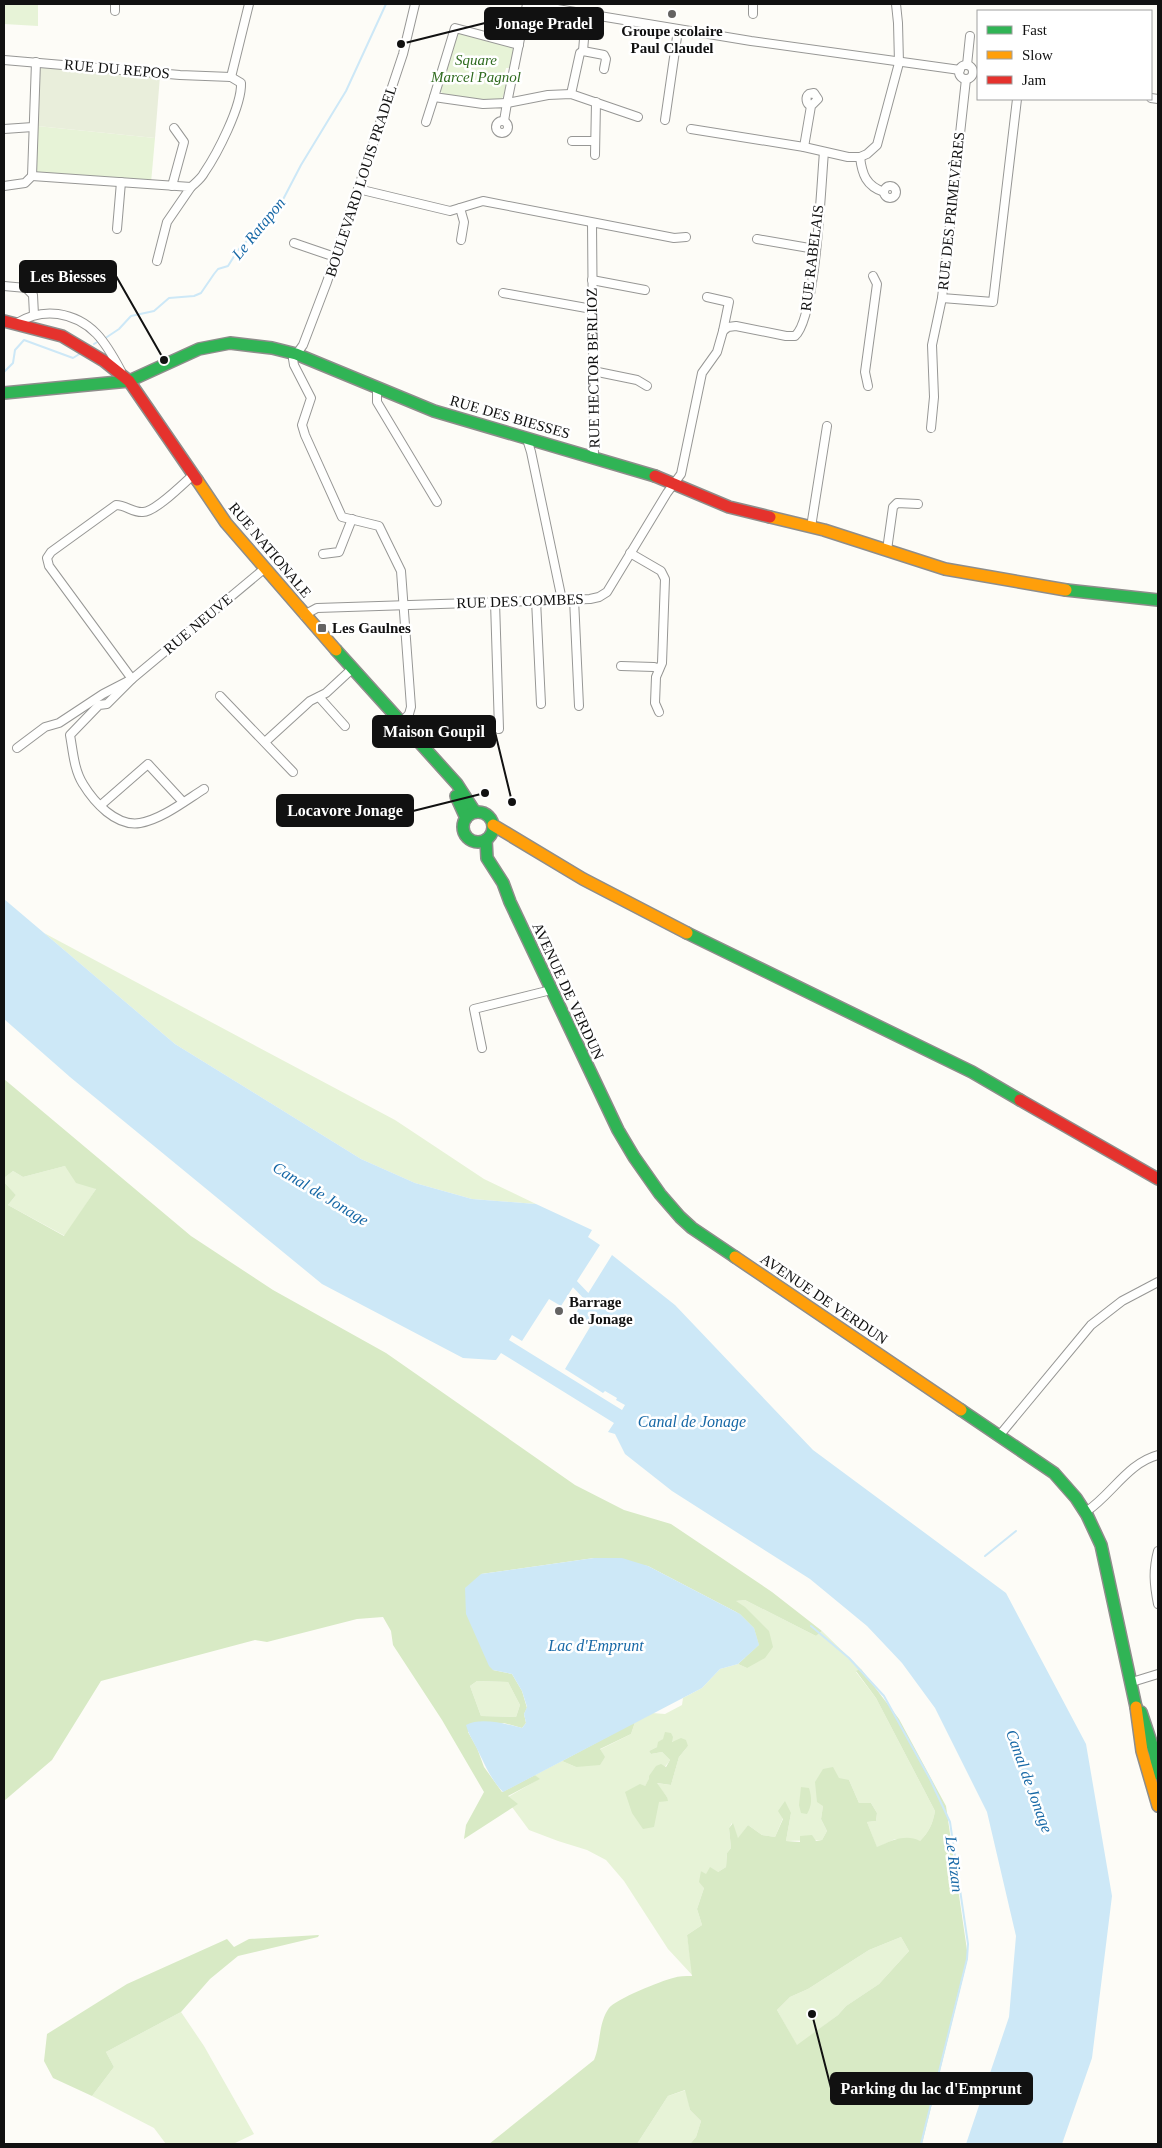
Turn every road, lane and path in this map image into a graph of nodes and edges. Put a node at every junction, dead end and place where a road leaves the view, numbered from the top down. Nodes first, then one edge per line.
1 (249, 4) edge
2 (415, 4) edge
3 (527, 4) edge
4 (753, 4) edge
5 (896, 4) edge
6 (753, 14) dead end
7 (585, 27) dead end
8 (678, 30) junction
9 (970, 36) dead end
10 (518, 45) junction
11 (583, 51) junction
12 (4, 60) edge
13 (36, 62) junction
14 (899, 63) junction
15 (967, 65) junction
16 (604, 69) dead end
17 (960, 70) junction
18 (976, 74) edge
19 (231, 77) junction
20 (966, 79) junction
21 (571, 94) junction
22 (434, 97) junction
23 (1017, 100) edge
24 (596, 102) junction
25 (506, 103) junction
26 (811, 106) dead end
27 (638, 117) dead end
28 (665, 120) dead end
29 (504, 121) dead end
30 (426, 122) dead end
31 (33, 127) junction
32 (174, 128) dead end
33 (4, 129) edge
34 (691, 129) dead end
35 (572, 141) dead end
36 (595, 141) junction
37 (804, 147) junction
38 (824, 152) junction
39 (595, 155) dead end
40 (860, 157) junction
41 (32, 176) junction
42 (121, 182) junction
43 (4, 186) edge
44 (172, 186) junction
45 (190, 187) junction
46 (358, 189) junction
47 (884, 192) dead end
48 (460, 208) junction
49 (592, 223) junction
50 (118, 229) dead end
51 (686, 237) dead end
52 (757, 239) dead end
53 (460, 240) dead end
54 (294, 242) dead end
55 (815, 249) junction
56 (335, 257) junction
57 (157, 261) dead end
58 (872, 276) dead end
59 (592, 280) junction
60 (4, 286) edge
61 (645, 290) dead end
62 (503, 293) dead end
63 (707, 297) dead end
64 (942, 298) junction
65 (592, 309) junction
66 (34, 315) junction
67 (4, 321) edge
68 (17, 324) junction
69 (723, 331) junction
70 (296, 354) junction
71 (593, 371) junction
72 (126, 378) junction
73 (647, 386) dead end
74 (868, 386) dead end
75 (377, 387) junction
76 (4, 394) edge
77 (827, 426) dead end
78 (931, 428) dead end
79 (527, 439) junction
80 (594, 456) junction
81 (193, 475) junction
82 (676, 483) junction
83 (437, 502) dead end
84 (918, 504) dead end
85 (352, 519) junction
86 (811, 527) junction
87 (887, 550) junction
88 (630, 552) junction
89 (323, 554) dead end
90 (264, 569) junction
91 (536, 600) junction
92 (562, 600) junction
93 (574, 600) junction
94 (1158, 600) edge
95 (495, 602) junction
96 (404, 605) junction
97 (304, 615) junction
98 (622, 666) dead end
99 (353, 668) junction
100 (659, 669) junction
101 (132, 679) junction
102 (220, 696) dead end
103 (319, 697) junction
104 (541, 704) dead end
105 (579, 706) dead end
106 (659, 712) dead end
107 (346, 726) dead end
108 (406, 726) junction
109 (498, 729) dead end
110 (265, 742) junction
111 (17, 748) dead end
112 (293, 772) dead end
113 (204, 789) dead end
114 (183, 802) junction
115 (101, 805) junction
116 (470, 815) junction
117 (490, 833) junction
118 (473, 842) junction
119 (510, 902) junction
120 (551, 990) junction
121 (482, 1048) dead end
122 (1158, 1179) edge
123 (1158, 1282) edge
124 (999, 1436) junction
125 (1158, 1455) edge
126 (1087, 1511) junction
127 (1158, 1551) edge
128 (1158, 1604) edge
129 (1158, 1674) edge
130 (1133, 1687) junction
131 (1158, 1774) edge
132 (1158, 1806) edge

1 - 19 street
2 - 46 street, BOULEVARD LOUIS PRADEL
3 - 8 street
3 - 10 street
4 - 6 street
5 - 14 street
7 - 11 street
8 - 14 street
8 - 28 street
9 - 15 street
10 - 22 street
10 - 25 street
11 - 16 street
11 - 21 street
12 - 13 street, RUE DU REPOS
13 - 19 street, RUE DU REPOS
13 - 31 street
14 - 17 street
14 - 40 street
15 - 17 street
15 - 18 street
17 - 20 street
18 - 20 street
19 - 45 street
20 - 64 street, RUE DES PRIMEVÈRES
21 - 24 street
21 - 25 street
22 - 25 street
22 - 30 street
23 - 64 street, RUE DES PRIMEVÈRES
24 - 27 street
24 - 36 street
25 - 29 street
26 - 37 street
31 - 33 street
31 - 41 street
32 - 44 street
34 - 37 street
35 - 36 street
36 - 39 street
37 - 38 street
38 - 40 street
38 - 55 street, RUE RABELAIS
40 - 47 street
41 - 42 street
41 - 43 street
42 - 44 street
42 - 50 street
44 - 45 street
45 - 57 street
46 - 48 street
46 - 56 street, BOULEVARD LOUIS PRADEL
48 - 49 street
48 - 53 street
49 - 51 street
49 - 59 street, RUE HECTOR BERLIOZ
52 - 55 street
54 - 56 street
55 - 69 street, RUE RABELAIS
56 - 70 street, BOULEVARD LOUIS PRADEL
58 - 74 street
59 - 61 street, RUE HECTOR BERLIOZ
59 - 65 street, RUE HECTOR BERLIOZ
60 - 66 street
62 - 65 street
63 - 69 street
64 - 78 street
65 - 71 street, RUE HECTOR BERLIOZ
66 - 68 street, RUE NATIONALE
66 - 72 street, RUE NATIONALE
67 - 68 main road, RUE NATIONALE
68 - 72 main road, RUE NATIONALE
69 - 82 street
70 - 72 main road, RUE DES BIESSES
70 - 75 main road, RUE DES BIESSES
70 - 85 street
71 - 73 street
71 - 80 street, RUE HECTOR BERLIOZ
72 - 76 main road, RUE DES BIESSES
72 - 81 main road, RUE NATIONALE
75 - 79 main road, RUE DES BIESSES
75 - 83 street
77 - 86 street
79 - 80 main road, RUE DES BIESSES
79 - 92 street
80 - 82 main road, RUE DES BIESSES
81 - 90 main road, RUE NATIONALE
81 - 101 street
82 - 86 main road, RUE DES BIESSES
82 - 88 street, RUE DES COMBES
84 - 87 street
85 - 89 street
85 - 96 street
86 - 87 main road, RUE DES BIESSES
87 - 94 main road, RUE DES BIESSES
88 - 93 street, RUE DES COMBES
88 - 100 street
90 - 97 main road, RUE NATIONALE
90 - 101 street, RUE NEUVE
91 - 92 street, RUE DES COMBES
91 - 95 street, RUE DES COMBES
91 - 104 street
92 - 93 street, RUE DES COMBES
93 - 105 street
95 - 96 street, RUE DES COMBES
95 - 109 street
96 - 97 street, RUE DES COMBES
96 - 108 street
97 - 99 main road, RUE NATIONALE
98 - 100 street
99 - 103 street
99 - 108 main road, RUE NATIONALE
100 - 106 street
101 - 111 street, RUE NEUVE
101 - 115 street, RUE NEUVE
102 - 110 street
103 - 107 street
103 - 110 street
108 - 116 main road, RUE NATIONALE
110 - 112 street
113 - 114 street
114 - 115 street
114 - 115 street
116 - 117 main road
116 - 118 main road
117 - 118 main road
117 - 119 main road, AVENUE DE VERDUN
117 - 122 main road
118 - 119 main road, AVENUE DE VERDUN
119 - 120 main road, AVENUE DE VERDUN
120 - 121 street
120 - 124 main road, AVENUE DE VERDUN
123 - 124 street
124 - 126 main road, AVENUE DE VERDUN
125 - 126 street
126 - 130 main road, AVENUE DE VERDUN
127 - 128 street
129 - 130 street
130 - 131 main road, AVENUE DE VERDUN
130 - 132 main road, AVENUE DE VERDUN

